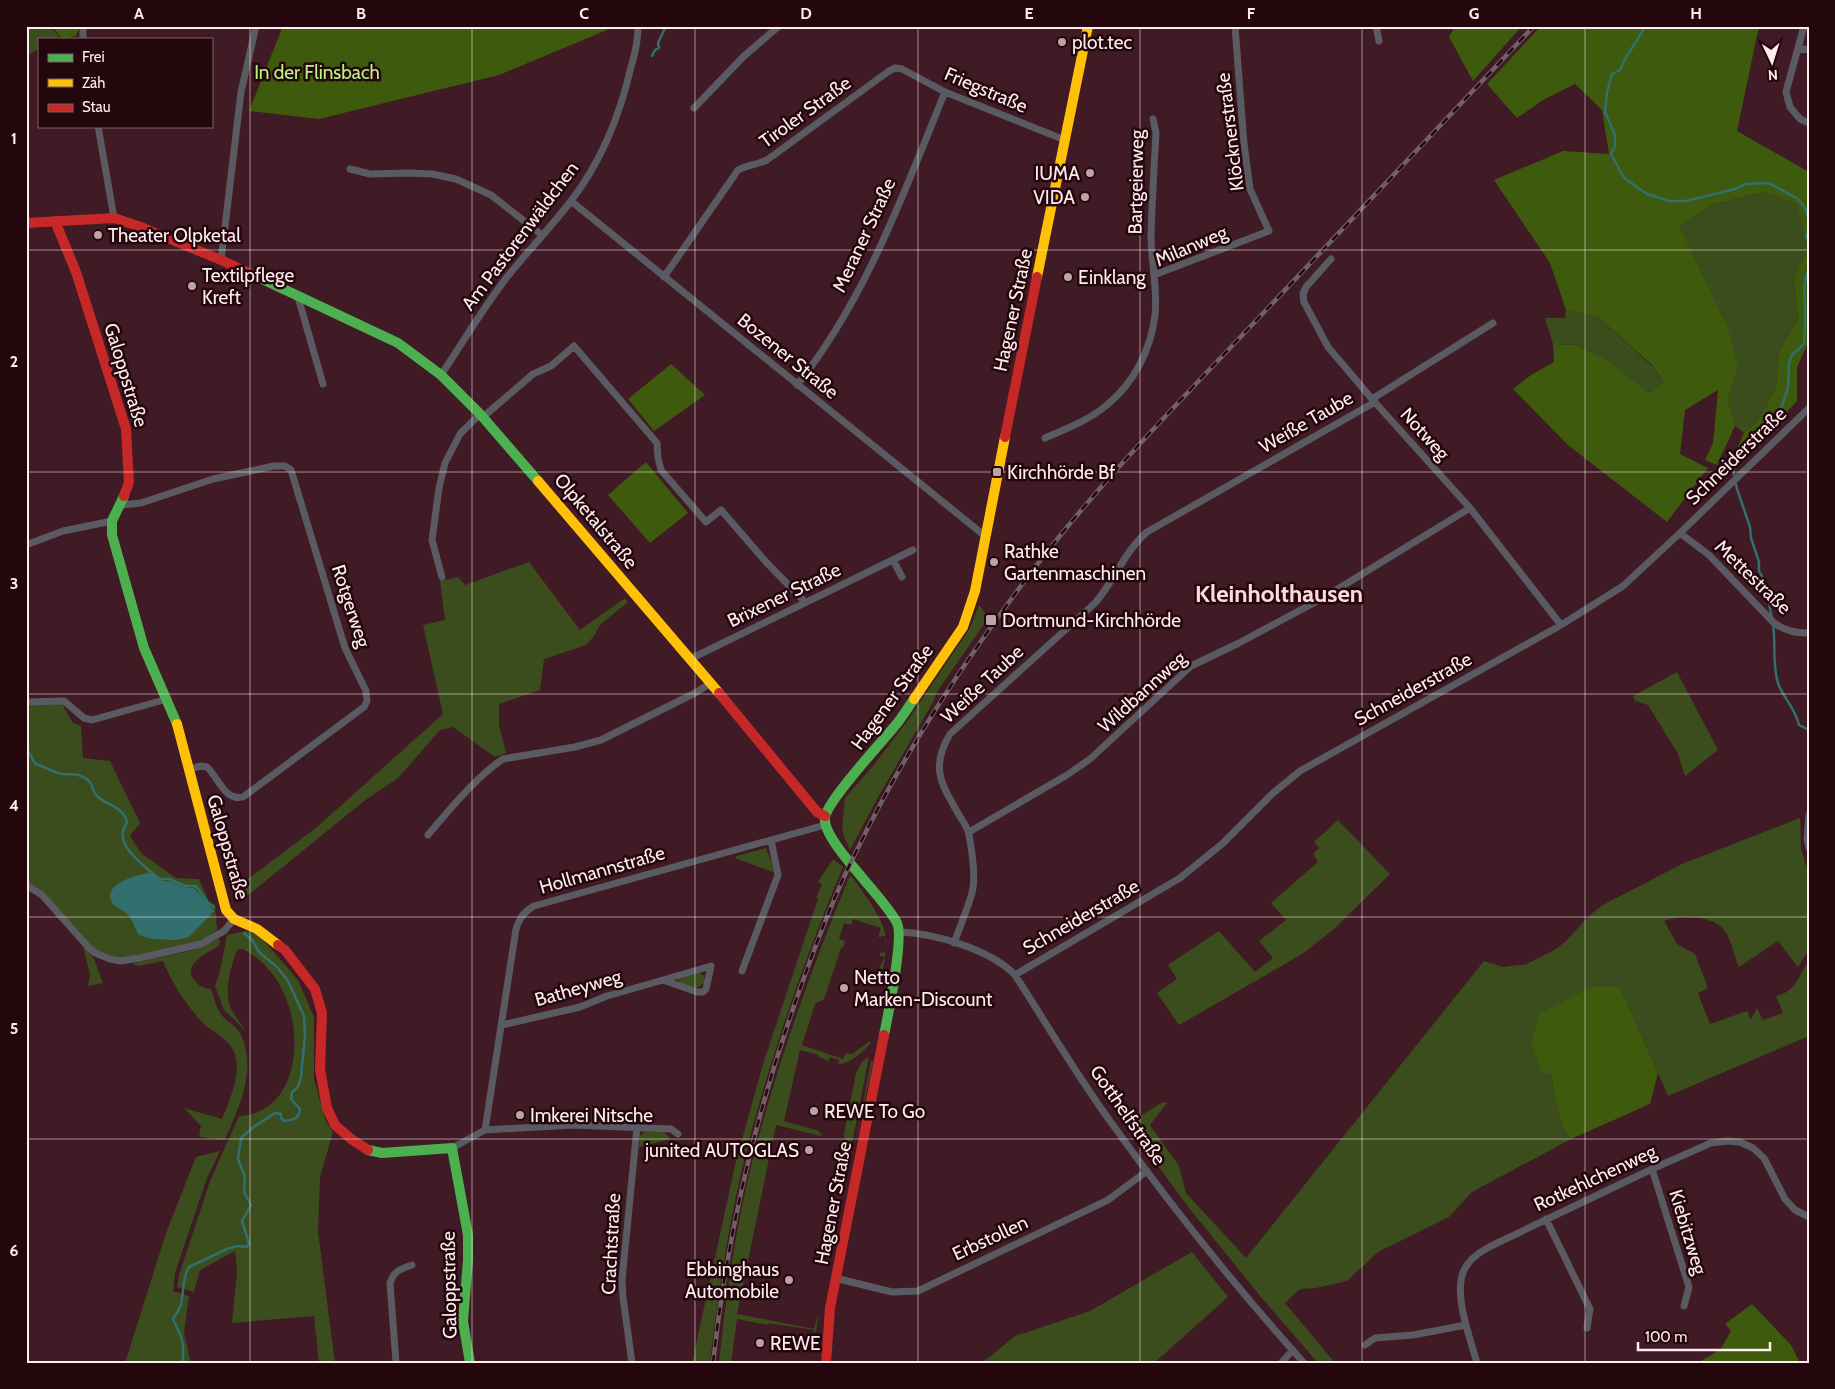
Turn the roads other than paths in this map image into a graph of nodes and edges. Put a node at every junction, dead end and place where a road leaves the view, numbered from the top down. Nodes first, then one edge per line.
1 (256, 26) edge
2 (638, 26) edge
3 (779, 26) edge
4 (1088, 26) edge
5 (1235, 26) edge
6 (1376, 26) edge
7 (1804, 26) edge
8 (1379, 41) dead end
9 (1798, 48) junction
10 (1809, 50) edge
11 (895, 68) joint
12 (945, 92) junction
13 (694, 108) dead end
14 (1153, 120) dead end
15 (1809, 123) edge
16 (98, 128) edge
17 (1065, 140) junction
18 (350, 169) dead end
19 (571, 201) junction
20 (114, 218) junction
21 (55, 221) junction
22 (26, 223) edge
23 (1269, 231) joint
24 (542, 236) junction
25 (1331, 259) dead end
26 (221, 260) junction
27 (1154, 275) junction
28 (664, 277) junction
29 (298, 297) junction
30 (1493, 323) dead end
31 (441, 375) junction
32 (323, 384) dead end
33 (798, 385) junction
34 (1374, 400) junction
35 (1809, 408) edge
36 (482, 416) junction
37 (1045, 438) dead end
38 (121, 505) junction
39 (1470, 508) junction
40 (112, 520) junction
41 (1680, 533) junction
42 (985, 536) junction
43 (26, 545) edge
44 (913, 550) dead end
45 (893, 560) junction
46 (442, 577) dead end
47 (902, 577) dead end
48 (805, 602) junction
49 (1561, 625) junction
50 (1809, 633) edge
51 (690, 659) junction
52 (711, 683) junction
53 (167, 699) junction
54 (26, 702) edge
55 (189, 769) junction
56 (1809, 815) edge
57 (825, 821) junction
58 (969, 832) junction
59 (428, 835) dead end
60 (771, 840) junction
61 (1809, 848) edge
62 (26, 885) edge
63 (234, 919) junction
64 (899, 932) junction
65 (954, 943) junction
66 (742, 971) dead end
67 (1015, 975) junction
68 (664, 980) junction
69 (502, 1025) junction
70 (636, 1127) junction
71 (485, 1130) junction
72 (678, 1134) dead end
73 (452, 1148) junction
74 (1652, 1168) junction
75 (1147, 1171) junction
76 (1809, 1217) edge
77 (1546, 1219) junction
78 (412, 1265) dead end
79 (835, 1278) junction
80 (1684, 1306) dead end
81 (1466, 1325) junction
82 (1587, 1328) dead end
83 (1365, 1345) dead end
84 (1293, 1350) junction
85 (396, 1363) edge
86 (470, 1363) edge
87 (632, 1363) edge
88 (826, 1363) edge
89 (1281, 1363) edge
90 (1304, 1363) edge
91 (1477, 1363) edge

1 - 26 street
2 - 19 street, Am Pastorenwäldchen
3 - 13 street
4 - 17 street, Hagener Straße
5 - 23 street, Klöcknerstraße
6 - 8 street
7 - 9 street
9 - 10 street
9 - 15 street
11 - 12 street, Friegstraße
11 - 28 street, Tiroler Straße
12 - 17 street, Friegstraße
12 - 33 street, Meraner Straße
14 - 27 street, Bartgeierweg
16 - 20 street
17 - 42 street, Hagener Straße
18 - 24 street
19 - 24 street, Am Pastorenwäldchen
19 - 28 street, Bozener Straße
20 - 21 street, Olpketalstraße
20 - 26 street, Olpketalstraße
21 - 22 street, Olpketalstraße
21 - 38 street, Galoppstraße
23 - 27 street, Milanweg
24 - 31 street, Am Pastorenwäldchen
25 - 34 street, Notweg
26 - 29 street, Olpketalstraße
27 - 37 street, Milanweg
28 - 33 street, Bozener Straße
29 - 31 street, Olpketalstraße
29 - 32 street
30 - 34 street, Weiße Taube
31 - 36 street, Olpketalstraße
33 - 42 street, Bozener Straße
34 - 39 street, Notweg
34 - 58 street, Weiße Taube
35 - 41 street, Schneiderstraße
36 - 46 street
36 - 48 street
36 - 51 street, Olpketalstraße
38 - 40 street, Galoppstraße
38 - 55 street, Rotgerweg
39 - 49 street, Notweg
39 - 58 street, Wildbannweg
40 - 43 street
40 - 53 street, Galoppstraße
41 - 49 street, Schneiderstraße
41 - 50 street, Mettestraße
42 - 57 street, Hagener Straße
44 - 45 street, Brixener Straße
45 - 47 street
45 - 48 street, Brixener Straße
48 - 51 street, Brixener Straße
49 - 67 street, Schneiderstraße
51 - 52 street, Olpketalstraße
52 - 57 street, Olpketalstraße
52 - 59 street
53 - 54 street
53 - 55 street, Galoppstraße
55 - 63 street, Galoppstraße
56 - 61 street
57 - 60 street, Hollmannstraße
57 - 64 street
58 - 65 street, Weiße Taube
60 - 66 street
60 - 69 street, Hollmannstraße
62 - 63 street
63 - 73 street, Galoppstraße
64 - 65 street, Gotthelfstraße
64 - 79 street, Hagener Straße
65 - 67 street, Gotthelfstraße
67 - 75 street, Gotthelfstraße
68 - 68 street, Batheyweg
68 - 69 street, Batheyweg
69 - 71 street, Hollmannstraße
70 - 71 street
70 - 72 street
70 - 87 street, Crachtstraße
71 - 73 street
73 - 86 street, Galoppstraße
74 - 76 street, Rotkehlchenweg
74 - 77 street, Rotkehlchenweg
74 - 80 street, Kiebitzweg
75 - 79 street, Erbstollen
75 - 84 street, Gotthelfstraße
77 - 81 street, Rotkehlchenweg
77 - 82 street
78 - 85 street
79 - 88 street, Hagener Straße
81 - 83 street
81 - 91 street, Rotkehlchenweg
84 - 89 street
84 - 90 street, Gotthelfstraße

